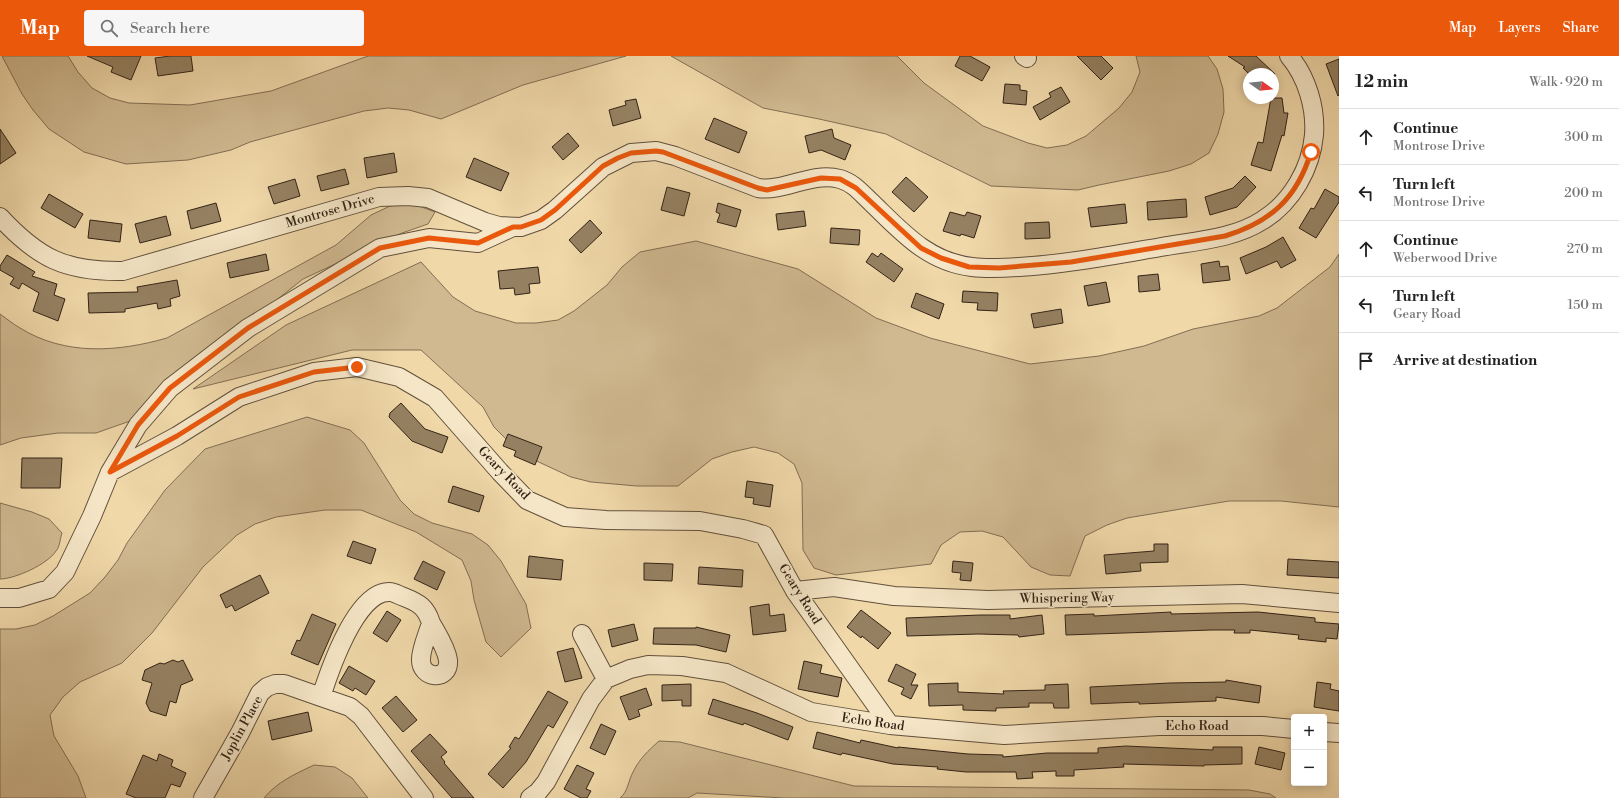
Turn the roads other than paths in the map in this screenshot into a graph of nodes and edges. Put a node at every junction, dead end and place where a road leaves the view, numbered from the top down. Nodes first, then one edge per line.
1 (1290, 56) edge
2 (0, 217) edge
3 (513, 227) junction
4 (110, 472) junction
5 (795, 591) junction
6 (0, 598) edge
7 (1339, 603) edge
8 (431, 623) dead end
9 (582, 634) dead end
10 (606, 679) junction
11 (321, 697) junction
12 (890, 725) junction
13 (1291, 729) edge
14 (1327, 732) edge
15 (1339, 733) edge
16 (203, 798) edge
17 (424, 798) edge
18 (530, 798) edge

1 - 3 street, Montrose Drive
2 - 3 street, Montrose Drive
3 - 4 street
4 - 5 street, Geary Road
4 - 6 street
5 - 7 street, Whispering Way
5 - 12 street, Geary Road
8 - 11 street
9 - 10 street
10 - 12 street, Echo Road
10 - 18 street, Echo Road
11 - 16 street, Joplin Place
11 - 17 street
12 - 13 street, Echo Road
14 - 15 street

